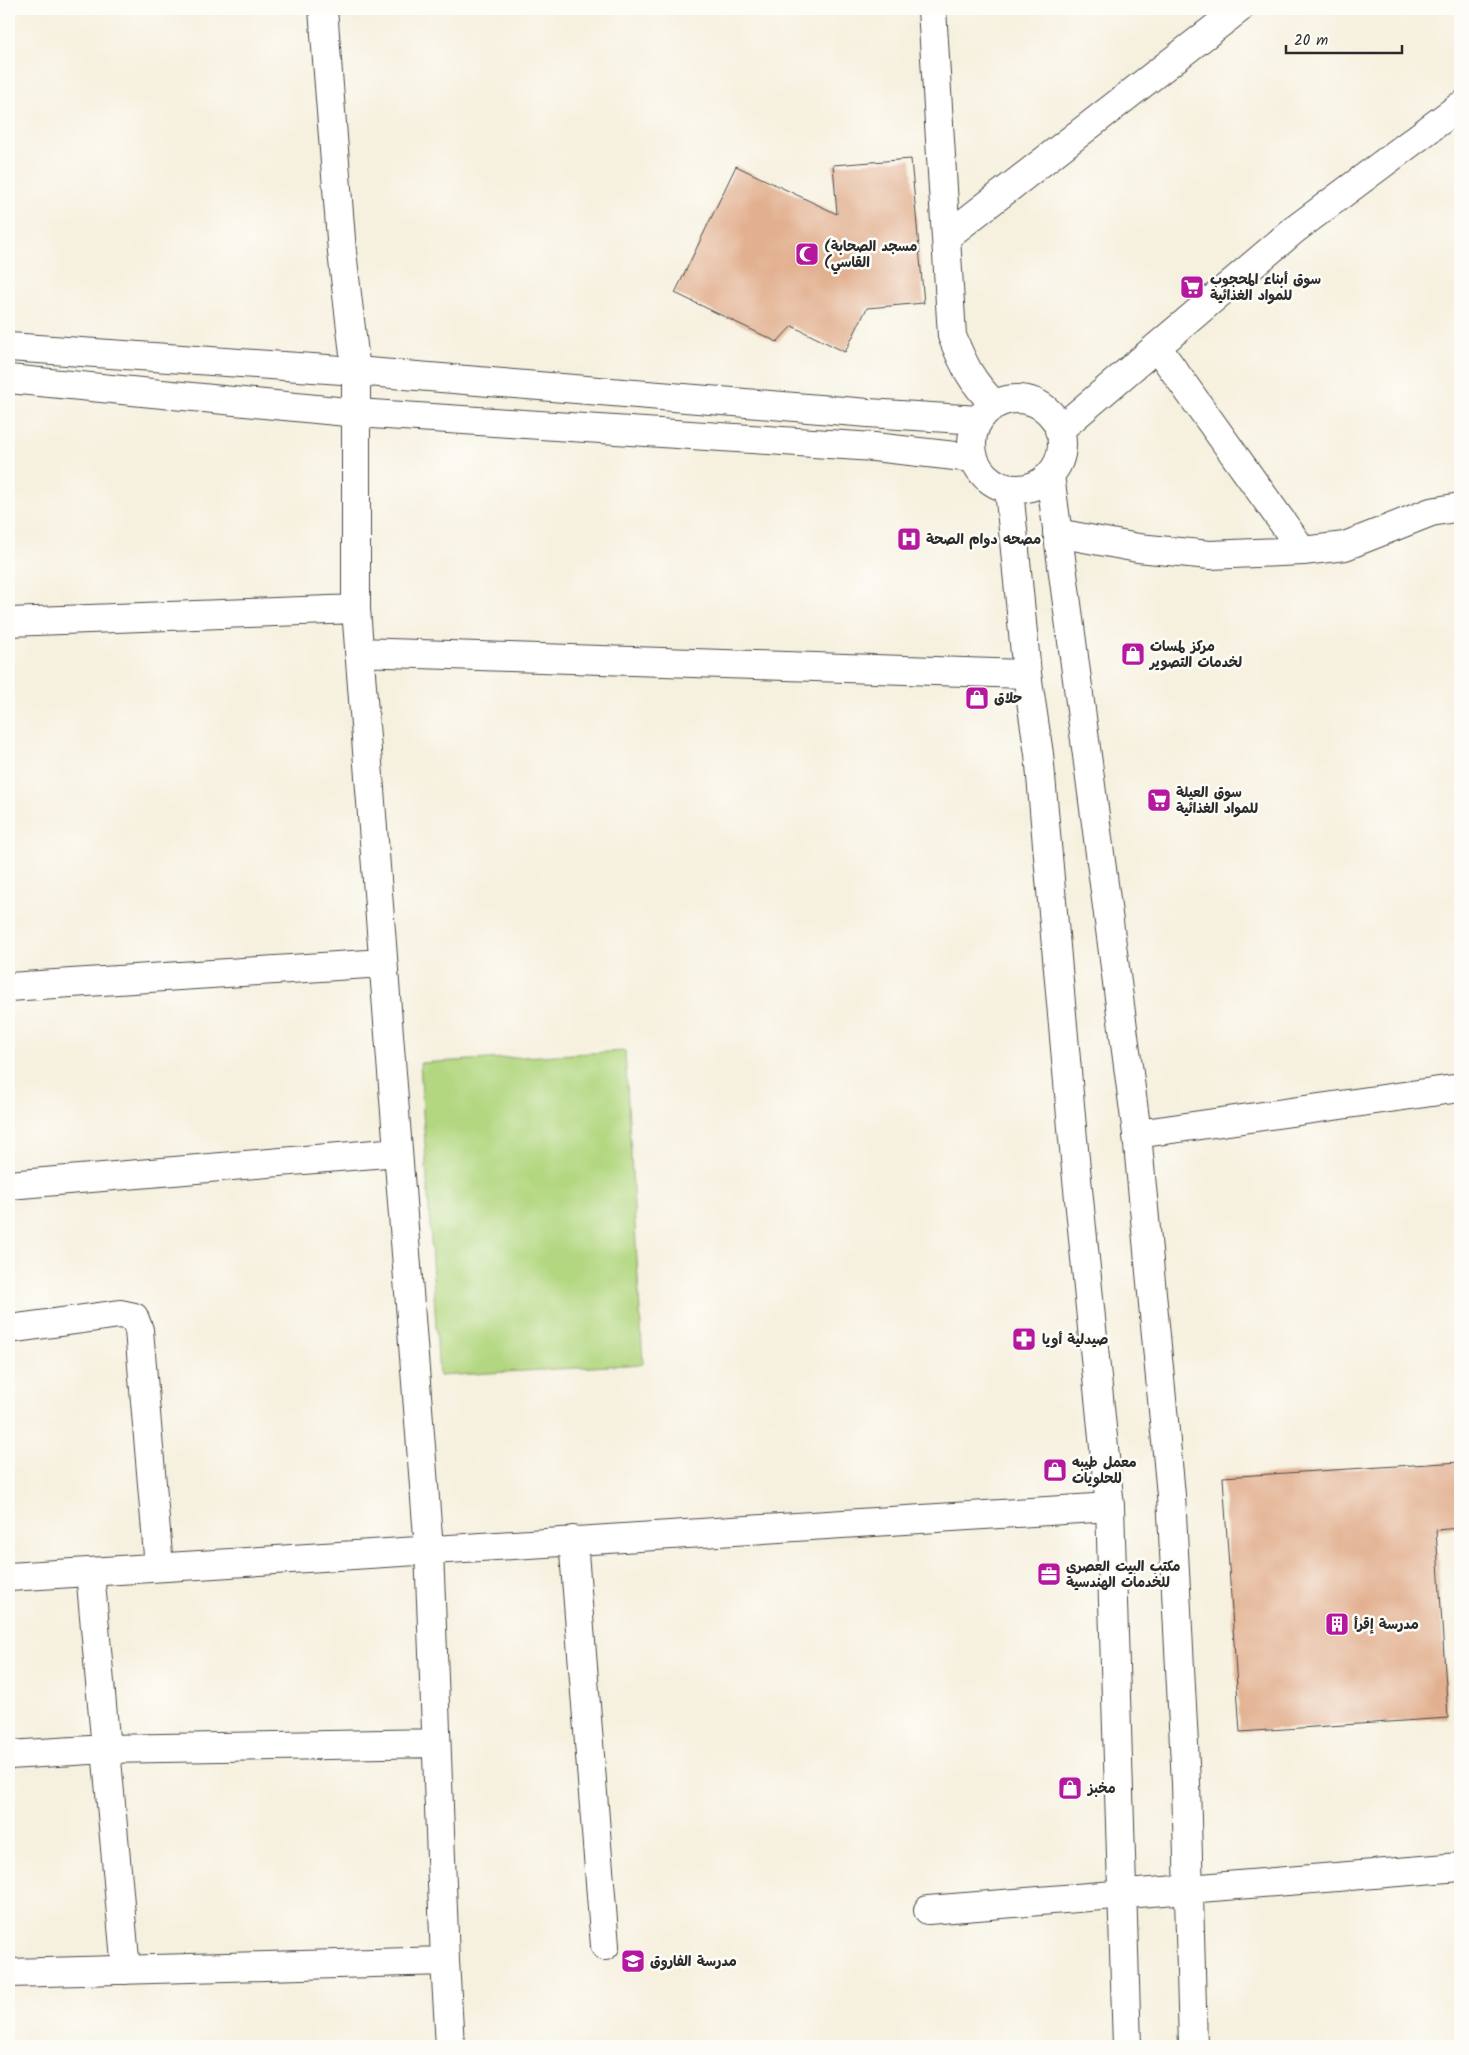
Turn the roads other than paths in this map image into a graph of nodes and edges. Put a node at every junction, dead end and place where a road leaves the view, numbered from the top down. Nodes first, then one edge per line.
1 (323, 9) edge
2 (1240, 9) edge
3 (938, 13) edge
4 (1460, 106) edge
5 (946, 237) junction
6 (9, 347) edge
7 (1157, 347) junction
8 (356, 371) junction
9 (9, 379) edge
10 (987, 412) junction
11 (357, 413) junction
12 (1059, 430) junction
13 (973, 458) junction
14 (1050, 475) junction
15 (1009, 489) junction
16 (1460, 507) edge
17 (1057, 533) junction
18 (1303, 551) junction
19 (356, 609) junction
20 (9, 622) edge
21 (359, 652) junction
22 (1027, 674) junction
23 (383, 963) junction
24 (9, 987) edge
25 (1460, 1088) edge
26 (1137, 1134) junction
27 (398, 1152) junction
28 (9, 1185) edge
29 (9, 1329) edge
30 (1110, 1507) junction
31 (573, 1540) junction
32 (429, 1550) junction
33 (159, 1567) junction
34 (90, 1572) junction
35 (9, 1577) edge
36 (436, 1743) junction
37 (106, 1749) junction
38 (9, 1755) edge
39 (1460, 1867) edge
40 (1188, 1890) junction
41 (1122, 1896) junction
42 (928, 1910) dead end
43 (605, 1946) dead end
44 (445, 1961) junction
45 (126, 1970) junction
46 (9, 1973) edge
47 (450, 2046) edge
48 (1127, 2046) edge
49 (1193, 2046) edge

1 - 8 street
2 - 5 street
3 - 5 street
4 - 7 street
5 - 10 street
6 - 8 street
7 - 12 street
7 - 18 street
8 - 10 street
8 - 11 street
9 - 11 street
10 - 12 street
10 - 13 street
11 - 13 street
11 - 19 street
12 - 14 street
13 - 15 street
14 - 15 street
14 - 17 street
15 - 22 street
16 - 18 street
17 - 18 street
17 - 26 street
19 - 20 street
19 - 21 street
21 - 22 street
21 - 23 street
22 - 30 street
23 - 24 street
23 - 27 street
25 - 26 street
26 - 40 street
27 - 28 street
27 - 32 street
29 - 33 street
30 - 31 street
30 - 41 street
31 - 32 street
31 - 43 street
32 - 33 street
32 - 36 street
33 - 34 street
34 - 35 street
34 - 37 street
36 - 37 street
36 - 44 street
37 - 38 street
37 - 45 street
39 - 40 street
40 - 41 street
40 - 49 street
41 - 42 street
41 - 48 street
44 - 45 street
44 - 47 street
45 - 46 street

